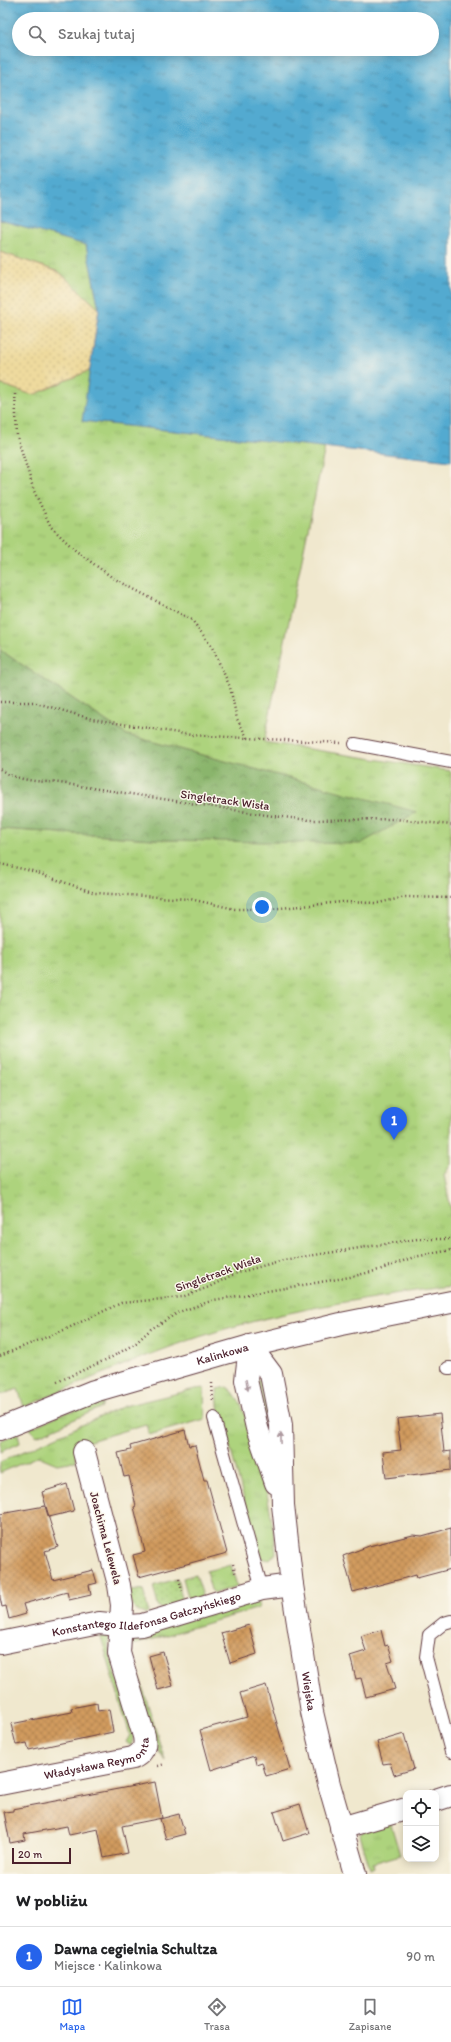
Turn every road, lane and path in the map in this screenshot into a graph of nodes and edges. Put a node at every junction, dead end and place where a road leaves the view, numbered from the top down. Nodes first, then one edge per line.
1 (15, 394) dead end
2 (0, 702) edge
3 (248, 739) junction
4 (355, 744) joint
5 (451, 762) edge
6 (0, 769) edge
7 (451, 825) edge
8 (0, 864) edge
9 (451, 898) edge
10 (451, 1239) edge
11 (451, 1250) edge
12 (451, 1302) edge
13 (250, 1346) junction
14 (0, 1356) edge
15 (54, 1383) dead end
16 (212, 1383) dead end
17 (214, 1418) joint
18 (0, 1430) edge
19 (84, 1452) dead end
20 (292, 1585) junction
21 (262, 1589) junction
22 (451, 1621) edge
23 (120, 1625) junction
24 (0, 1643) edge
25 (451, 1752) edge
26 (165, 1764) dead end
27 (158, 1766) dead end
28 (0, 1784) edge
29 (451, 1795) edge
30 (439, 1799) edge
31 (403, 1810) edge
32 (341, 1828) junction
33 (355, 1874) edge

1 - 3 path
2 - 3 path
3 - 4 path
4 - 5 lane
6 - 7 path, Singletrack Wisła
8 - 9 path
10 - 14 path, Singletrack Wisła
11 - 15 path
12 - 13 street, Kalinkowa
13 - 18 street, Kalinkowa
13 - 20 street, Wiejska
16 - 17 path
17 - 21 lane
19 - 23 street, Joachima Lelewela
20 - 21 street, Konstantego Ildefonsa Gałczyńskiego
20 - 32 street, Wiejska
21 - 23 street, Konstantego Ildefonsa Gałczyńskiego
22 - 25 lane
23 - 24 street, Konstantego Ildefonsa Gałczyńskiego
23 - 28 street, Władysława Reymonta
26 - 27 path
29 - 30 street
31 - 32 street
32 - 33 street, Wiejska

